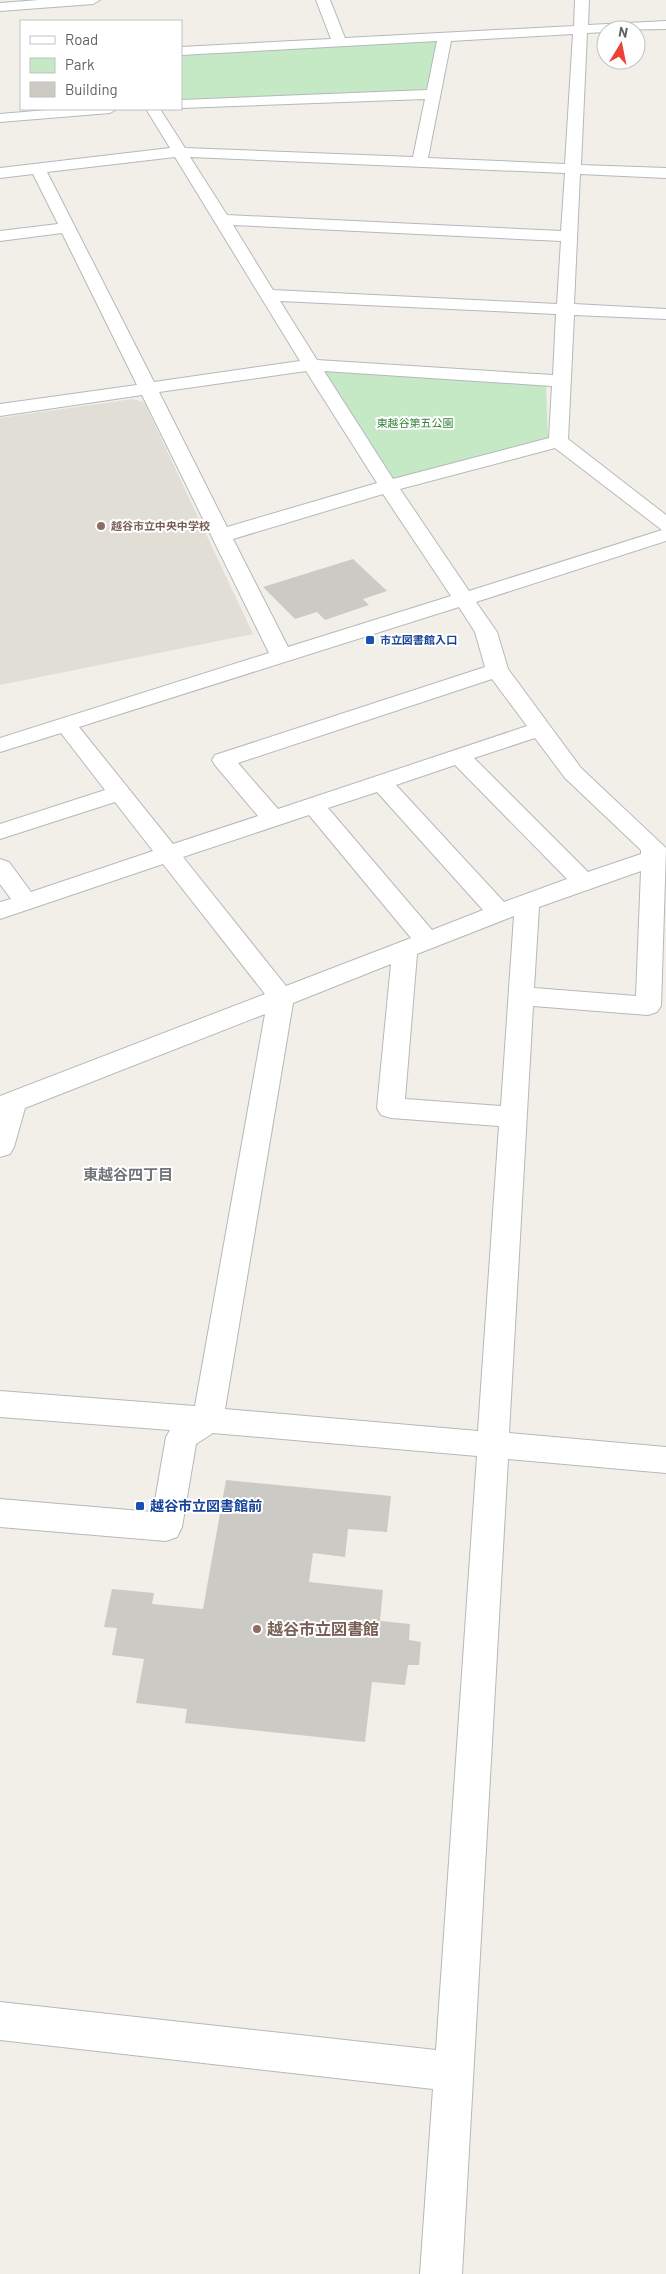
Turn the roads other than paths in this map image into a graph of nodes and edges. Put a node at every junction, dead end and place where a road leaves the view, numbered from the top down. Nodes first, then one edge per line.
1 (94, 0) edge
2 (323, 0) edge
3 (582, 0) edge
4 (43, 1) edge
5 (0, 7) edge
6 (57, 15) dead end
7 (666, 26) edge
8 (581, 30) junction
9 (445, 37) junction
10 (340, 43) junction
11 (182, 51) edge
12 (434, 94) junction
13 (182, 104) edge
14 (92, 110) edge
15 (153, 110) edge
16 (2, 115) edge
17 (178, 152) junction
18 (420, 162) junction
19 (38, 169) junction
20 (573, 169) junction
21 (0, 173) edge
22 (666, 173) edge
23 (221, 220) junction
24 (67, 228) junction
25 (0, 236) edge
26 (570, 236) junction
27 (267, 295) junction
28 (565, 309) junction
29 (666, 314) edge
30 (311, 365) junction
31 (561, 380) junction
32 (146, 388) junction
33 (0, 410) edge
34 (558, 441) junction
35 (388, 486) junction
36 (666, 525) edge
37 (666, 535) edge
38 (220, 536) junction
39 (462, 599) junction
40 (281, 655) junction
41 (498, 670) junction
42 (65, 724) junction
43 (539, 729) junction
44 (0, 745) edge
45 (459, 756) junction
46 (381, 782) junction
47 (119, 793) junction
48 (312, 805) junction
49 (273, 818) junction
50 (0, 832) edge
51 (168, 854) junction
52 (660, 857) edge
53 (0, 867) edge
54 (584, 882) junction
55 (26, 902) junction
56 (513, 908) junction
57 (0, 911) edge
58 (417, 945) junction
59 (522, 996) junction
60 (282, 997) junction
61 (7, 1105) edge
62 (514, 1117) junction
63 (0, 1147) edge
64 (0, 1404) edge
65 (208, 1420) junction
66 (493, 1445) junction
67 (666, 1460) edge
68 (0, 1513) edge
69 (0, 2021) edge
70 (454, 2072) junction
71 (442, 2274) edge

1 - 4 street
2 - 10 street
3 - 8 street
4 - 5 street
4 - 6 street
7 - 8 street
8 - 9 street
8 - 20 street
9 - 10 street
9 - 12 street
10 - 11 street
12 - 13 street
12 - 18 street
14 - 16 street
15 - 17 street
17 - 18 street
17 - 19 street
17 - 23 street
18 - 20 street
19 - 21 street
19 - 24 street
20 - 22 street
20 - 26 street
23 - 26 street
23 - 27 street
24 - 25 street
24 - 32 street
26 - 28 street
27 - 28 street
27 - 30 street
28 - 29 street
28 - 31 street
30 - 31 street
30 - 32 street
30 - 35 street
31 - 34 street
32 - 33 street
32 - 38 street
34 - 35 street
34 - 36 street
35 - 38 street
35 - 39 street
37 - 39 street
38 - 40 street
39 - 40 street
39 - 41 street
40 - 42 street
41 - 43 street
41 - 49 street
42 - 44 street
42 - 47 street
43 - 45 street
43 - 52 street
45 - 46 street
45 - 54 street
46 - 48 street
46 - 56 street
47 - 50 street
47 - 51 street
48 - 49 street
48 - 58 street
49 - 51 street
51 - 55 street
51 - 60 street
52 - 54 street
52 - 59 street
53 - 55 street
54 - 56 street
55 - 57 street
56 - 58 street
56 - 59 street
58 - 60 street
58 - 62 street
59 - 62 street
60 - 61 street
60 - 65 street
61 - 63 street
62 - 66 street
64 - 65 street
65 - 66 street
65 - 68 street
66 - 67 street
66 - 70 street
69 - 70 street
70 - 71 street

